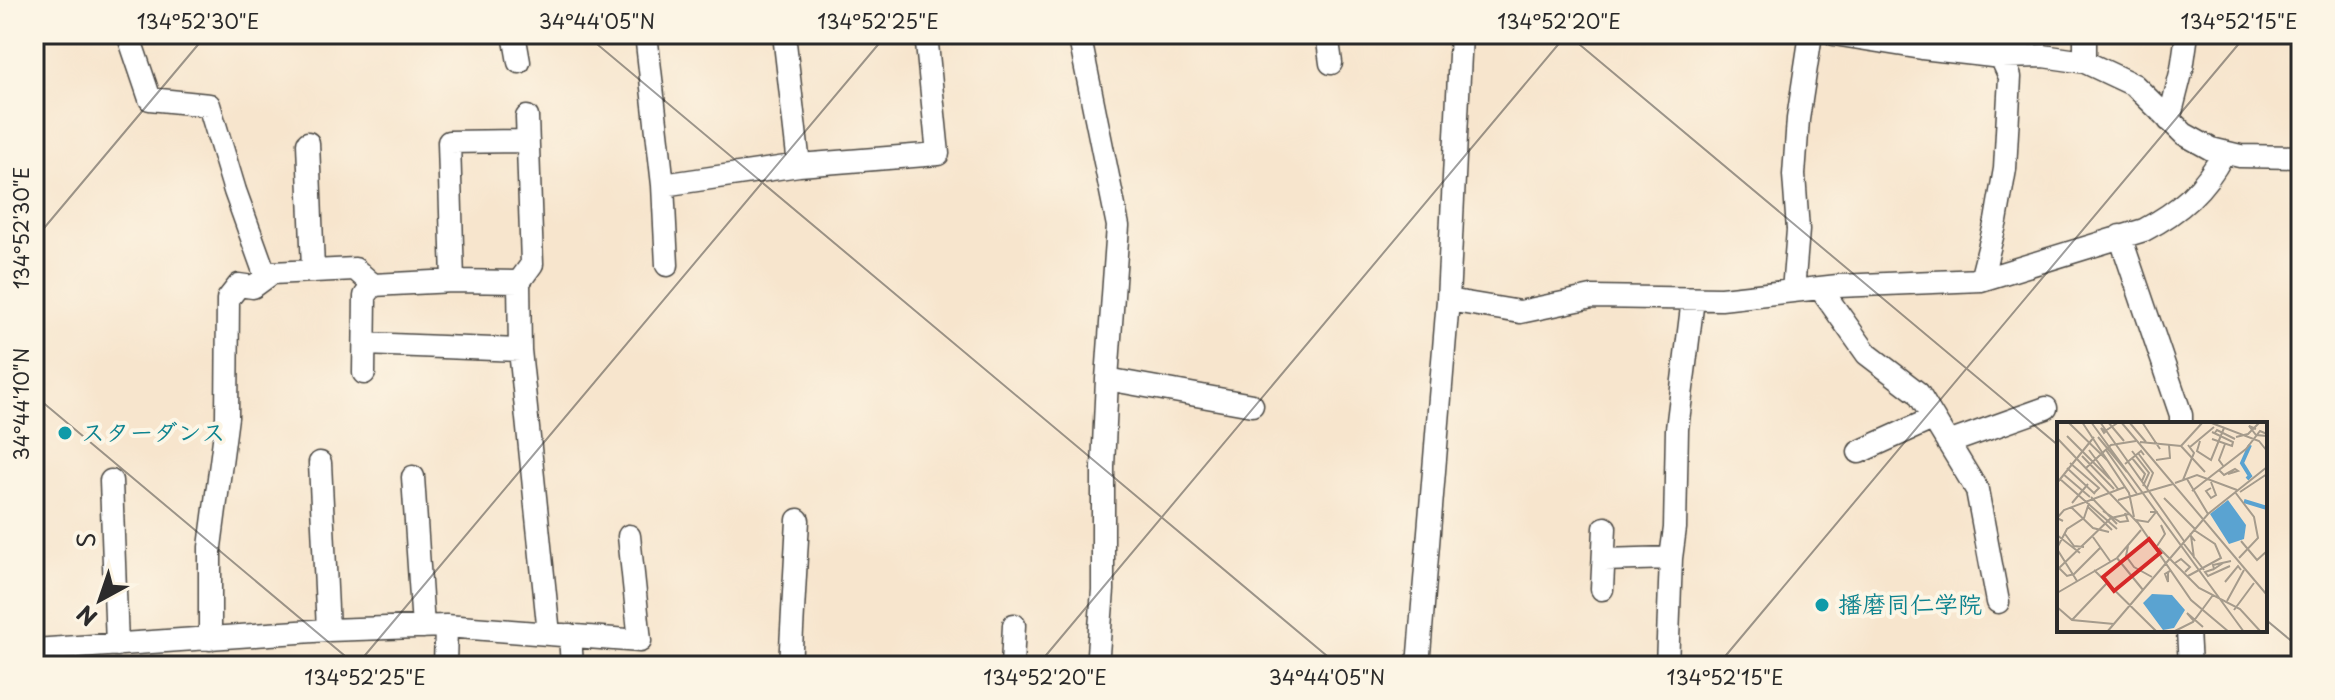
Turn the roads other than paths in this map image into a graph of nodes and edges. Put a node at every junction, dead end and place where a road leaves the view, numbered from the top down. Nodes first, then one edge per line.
1 (128, 34) edge
2 (514, 34) edge
3 (646, 34) edge
4 (784, 34) edge
5 (926, 34) edge
6 (1079, 34) edge
7 (1327, 34) edge
8 (1461, 34) edge
9 (1811, 34) edge
10 (1838, 34) edge
11 (2085, 34) edge
12 (2187, 34) edge
13 (2001, 57) junction
14 (519, 62) dead end
15 (2085, 62) junction
16 (1331, 63) dead end
17 (527, 117) dead end
18 (2169, 120) junction
19 (528, 141) junction
20 (308, 143) dead end
21 (2223, 154) junction
22 (2301, 157) edge
23 (799, 165) junction
24 (663, 185) junction
25 (2120, 236) junction
26 (667, 265) dead end
27 (313, 269) junction
28 (266, 277) junction
29 (1981, 280) junction
30 (453, 281) junction
31 (519, 282) junction
32 (373, 285) junction
33 (1820, 288) junction
34 (1793, 291) junction
35 (1693, 299) junction
36 (1448, 300) junction
37 (365, 344) junction
38 (520, 350) junction
39 (364, 373) dead end
40 (1107, 379) junction
41 (1252, 405) dead end
42 (2046, 408) dead end
43 (1932, 419) junction
44 (2181, 422) edge
45 (1948, 443) junction
46 (1859, 452) dead end
47 (320, 463) dead end
48 (413, 477) dead end
49 (111, 481) dead end
50 (798, 520) dead end
51 (1605, 528) dead end
52 (629, 536) dead end
53 (1671, 558) junction
54 (1604, 560) junction
55 (1602, 589) dead end
56 (1998, 602) dead end
57 (1014, 625) dead end
58 (446, 626) junction
59 (423, 627) junction
60 (328, 630) junction
61 (2188, 632) edge
62 (560, 634) junction
63 (210, 639) junction
64 (117, 645) junction
65 (34, 650) edge
66 (797, 654) edge
67 (445, 666) edge
68 (572, 666) edge
69 (1012, 666) edge
70 (1097, 666) edge
71 (1418, 666) edge
72 (1667, 666) edge
73 (2190, 666) edge

1 - 28 street
2 - 14 street
3 - 24 street
4 - 23 street
5 - 23 street
6 - 40 street
7 - 16 street
8 - 36 street
9 - 34 street
10 - 13 street
11 - 15 street
12 - 18 street
13 - 15 street
13 - 29 street
15 - 18 street
17 - 19 street
18 - 21 street
19 - 30 street
19 - 31 street
20 - 27 street
21 - 22 street
21 - 25 street
23 - 24 street
24 - 26 street
25 - 29 street
25 - 44 street
27 - 28 street
27 - 32 street
28 - 63 street
29 - 33 street
30 - 31 street
30 - 32 street
31 - 38 street
32 - 37 street
33 - 34 street
33 - 43 street
34 - 35 street
35 - 36 street
35 - 53 street
36 - 71 street
37 - 38 street
37 - 39 street
38 - 62 street
40 - 41 street
40 - 70 street
42 - 45 street
43 - 45 street
43 - 46 street
45 - 56 street
47 - 60 street
48 - 59 street
49 - 64 street, S
50 - 66 street
51 - 54 street
52 - 62 street
53 - 54 street
53 - 72 street
54 - 55 street
57 - 69 street
58 - 59 street
58 - 62 street
58 - 67 street
59 - 60 street
60 - 63 street
61 - 73 street
62 - 68 street
63 - 64 street
64 - 65 street

